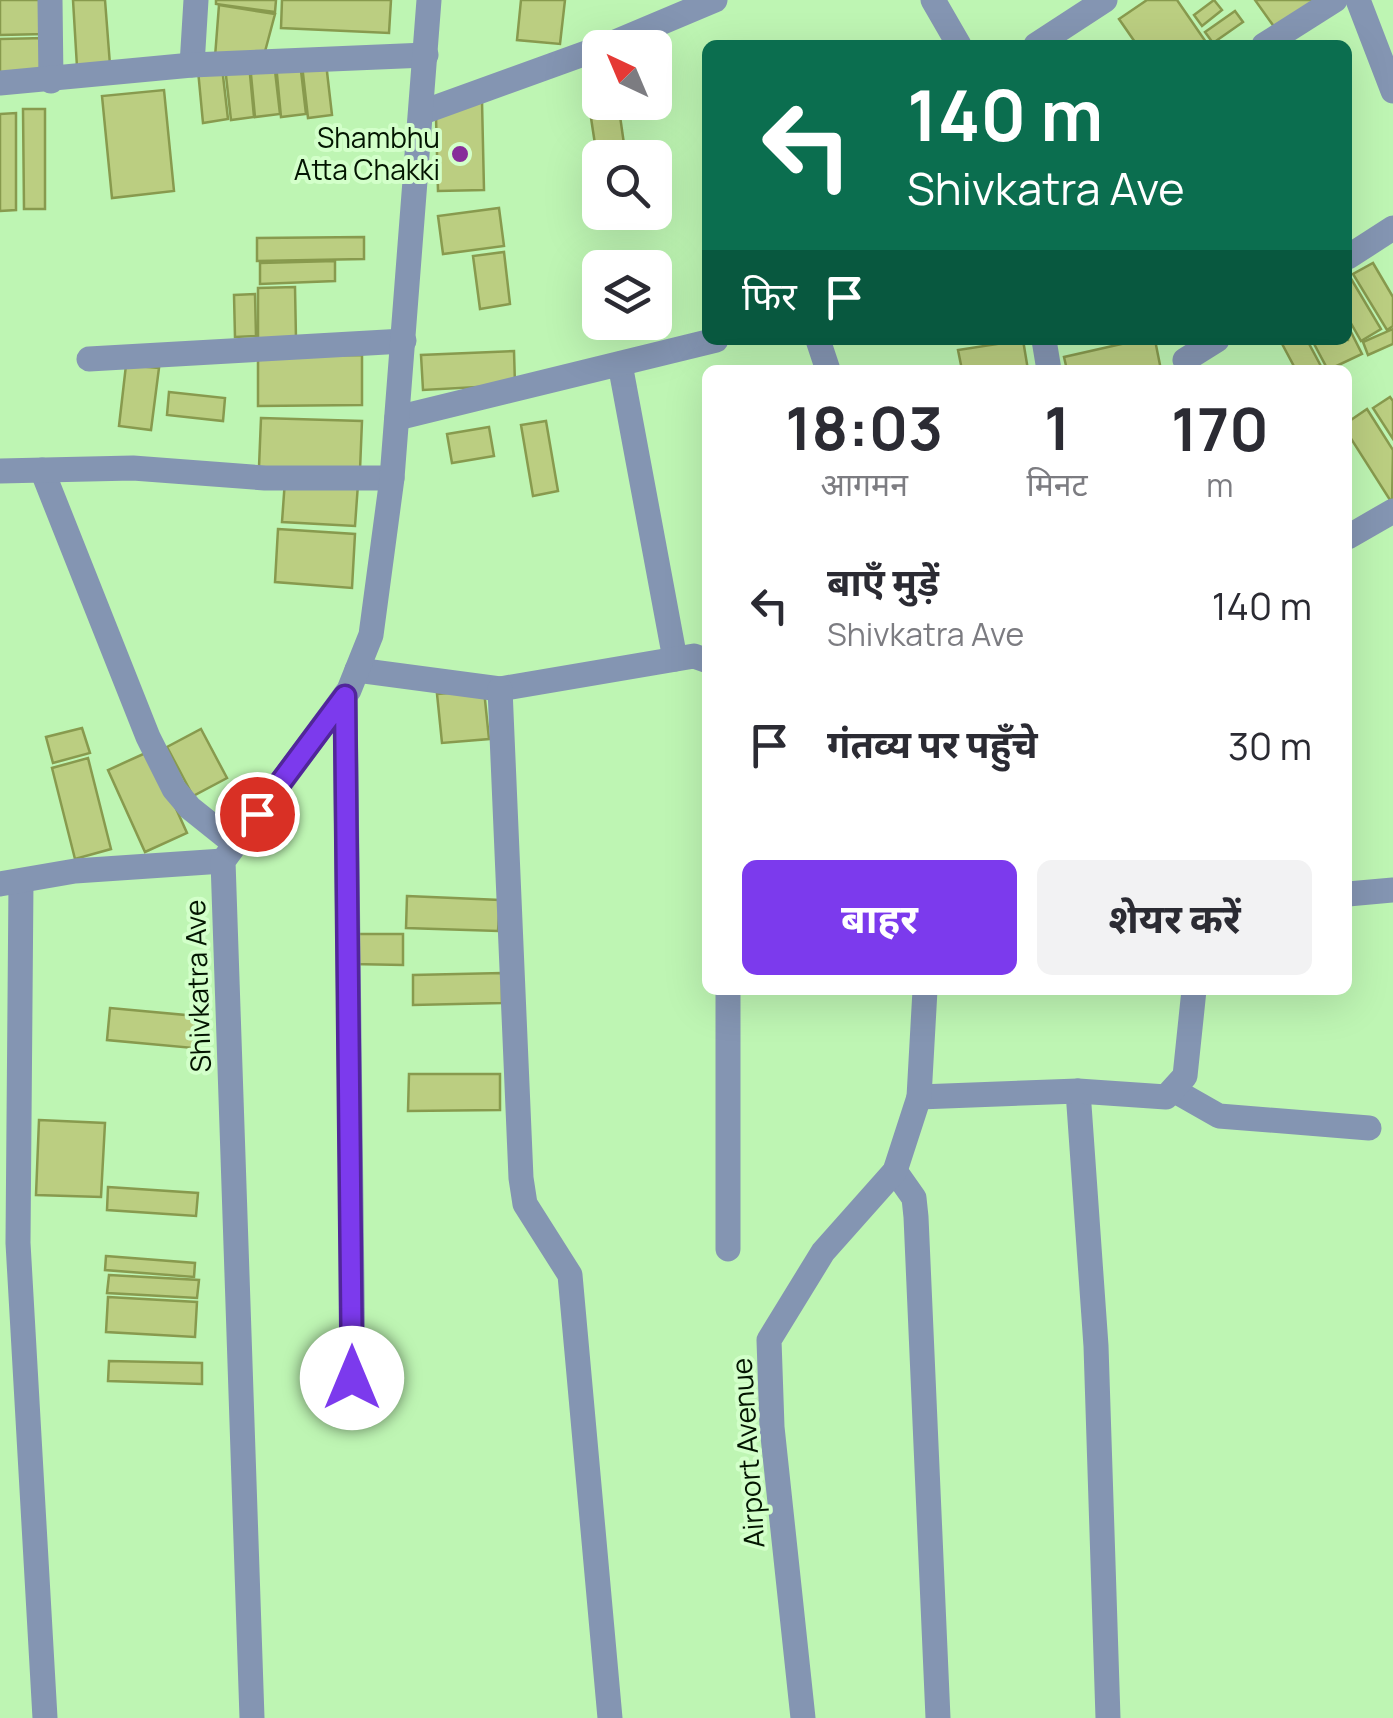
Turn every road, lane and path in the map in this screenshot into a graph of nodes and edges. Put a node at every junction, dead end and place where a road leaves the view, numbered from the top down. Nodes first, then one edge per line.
1 (50, 0) edge
2 (196, 0) edge
3 (428, 0) edge
4 (661, 0) edge
5 (715, 0) edge
6 (933, 0) edge
7 (1105, 0) edge
8 (1335, 0) edge
9 (1358, 0) edge
10 (656, 27) junction
11 (648, 30) edge
12 (956, 40) edge
13 (1044, 40) edge
14 (1272, 40) edge
15 (426, 55) junction
16 (582, 55) edge
17 (192, 65) junction
18 (51, 81) junction
19 (0, 84) edge
20 (1393, 91) edge
21 (423, 112) junction
22 (1393, 228) edge
23 (1352, 254) edge
24 (404, 341) junction
25 (702, 344) edge
26 (1207, 345) edge
27 (1184, 357) edge
28 (89, 359) dead end
29 (620, 364) junction
30 (397, 418) junction
31 (42, 470) junction
32 (0, 471) edge
33 (392, 478) junction
34 (1393, 510) edge
35 (1352, 535) edge
36 (702, 658) edge
37 (675, 659) junction
38 (357, 670) junction
39 (500, 689) junction
40 (345, 696) junction
41 (229, 852) junction
42 (11, 882) edge
43 (1393, 890) edge
44 (1352, 894) edge
45 (728, 995) edge
46 (925, 995) edge
47 (1193, 995) edge
48 (1176, 1091) junction
49 (1078, 1092) junction
50 (919, 1097) junction
51 (1368, 1128) dead end
52 (894, 1170) junction
53 (728, 1249) dead end
54 (352, 1378) dead end
55 (45, 1718) edge
56 (252, 1718) edge
57 (610, 1718) edge
58 (803, 1718) edge
59 (938, 1718) edge
60 (1108, 1718) edge

1 - 18 street
2 - 17 street
3 - 15 street
4 - 10 street
5 - 10 street
6 - 12 street
7 - 13 street
8 - 14 street
9 - 20 street
10 - 11 street
15 - 17 street
15 - 21 street
16 - 21 street
17 - 18 street
18 - 19 street
21 - 24 street
22 - 23 street
24 - 28 street
24 - 30 street
25 - 29 street
26 - 27 street
29 - 30 street
29 - 37 street
30 - 33 street
31 - 32 street
31 - 33 street
31 - 41 street
33 - 38 street
34 - 35 street
36 - 37 street
37 - 39 street
38 - 39 street
38 - 40 street
39 - 57 street
40 - 41 street
40 - 54 street
41 - 42 street
41 - 56 street, Shivkatra Ave
42 - 55 street
43 - 44 street
45 - 53 street
46 - 50 street, Airport Avenue
47 - 48 street
48 - 49 street
48 - 51 street
49 - 50 street
49 - 60 street
50 - 52 street, Airport Avenue
52 - 58 street, Airport Avenue
52 - 59 street

